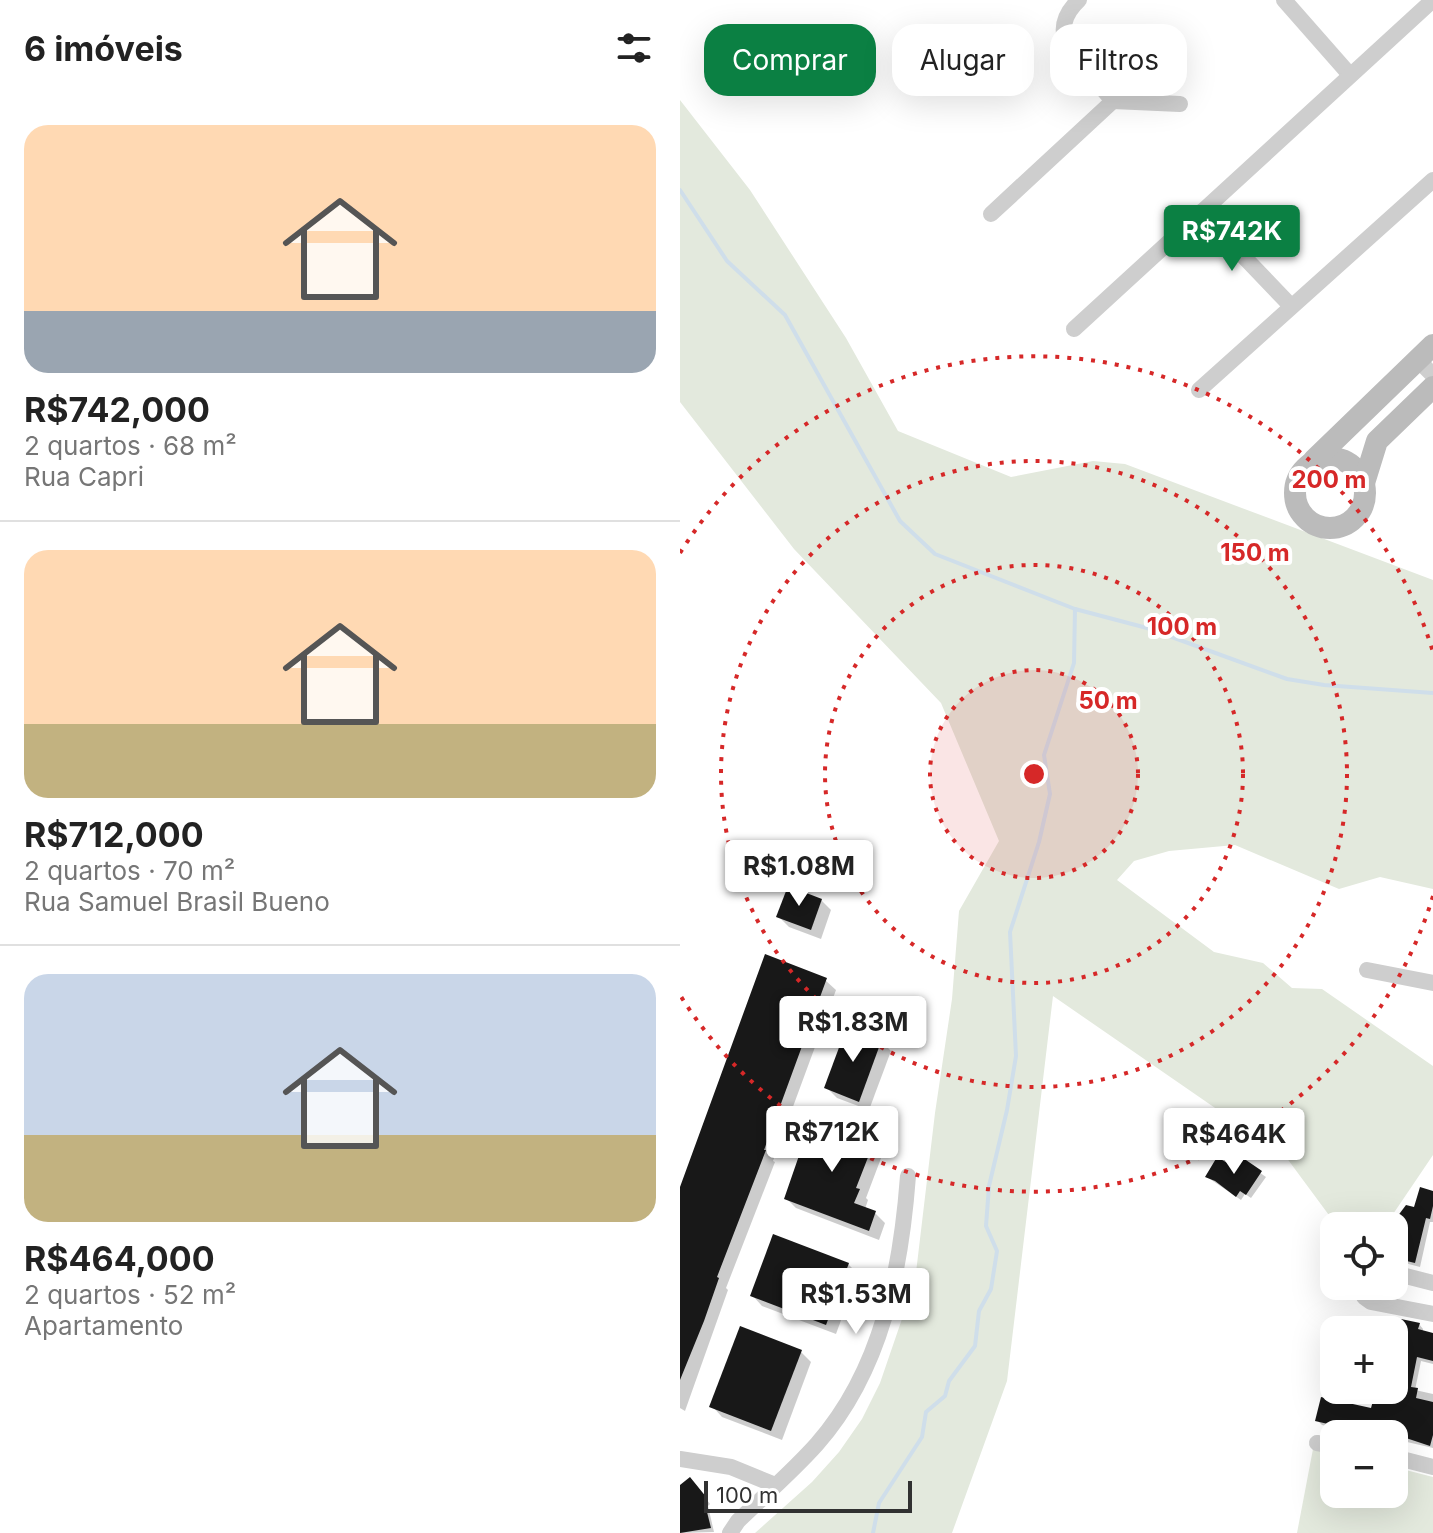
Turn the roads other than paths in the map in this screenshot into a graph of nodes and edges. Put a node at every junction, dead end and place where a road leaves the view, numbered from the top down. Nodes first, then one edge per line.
1 (1079, 0) edge
2 (1284, 0) edge
3 (1433, 0) edge
4 (1350, 75) junction
5 (1113, 101) junction
6 (1180, 104) dead end
7 (1433, 180) edge
8 (1201, 212) junction
9 (991, 214) dead end
10 (1291, 306) junction
11 (1074, 329) dead end
12 (1428, 360) edge
13 (1433, 387) edge
14 (1199, 390) dead end
15 (1314, 460) junction
16 (1364, 483) junction
17 (1367, 970) dead end
18 (1433, 983) edge
19 (908, 1176) dead end
20 (1408, 1277) edge
21 (1433, 1283) edge
22 (1368, 1300) edge
23 (1433, 1314) edge
24 (680, 1459) edge
25 (1408, 1461) edge
26 (1433, 1467) edge
27 (775, 1485) junction
28 (730, 1533) edge

1 - 5 street
2 - 4 street
3 - 4 street
4 - 8 street
5 - 6 street
5 - 9 street
7 - 10 street
8 - 10 street
8 - 11 street
10 - 14 street
12 - 15 street
13 - 16 street
15 - 16 street
15 - 16 street
17 - 18 street
19 - 27 street
20 - 21 street
22 - 23 street
24 - 27 street
25 - 26 street
27 - 28 street

